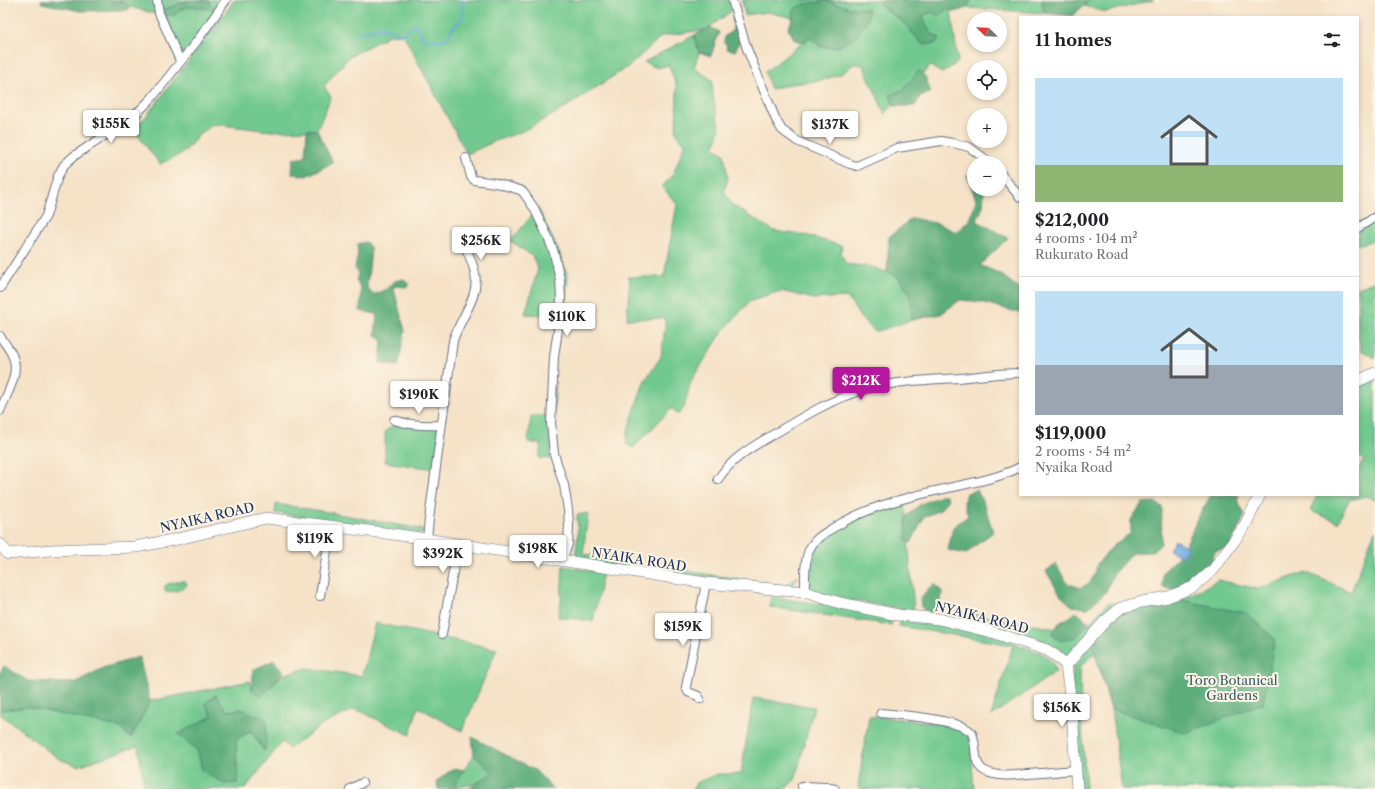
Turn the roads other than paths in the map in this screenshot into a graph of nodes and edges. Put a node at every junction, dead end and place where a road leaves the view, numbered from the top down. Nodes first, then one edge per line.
1 (156, 0) edge
2 (226, 0) edge
3 (732, 0) edge
4 (180, 61) junction
5 (981, 156) edge
6 (466, 158) dead end
7 (1007, 181) edge
8 (1019, 196) edge
9 (1375, 218) edge
10 (1359, 227) edge
11 (462, 238) dead end
12 (0, 288) edge
13 (0, 336) edge
14 (1019, 373) edge
15 (1375, 373) edge
16 (1359, 380) edge
17 (0, 411) edge
18 (394, 420) dead end
19 (442, 425) junction
20 (1019, 467) edge
21 (718, 479) dead end
22 (1260, 496) edge
23 (331, 526) junction
24 (428, 539) junction
25 (0, 544) edge
26 (458, 544) junction
27 (4, 556) edge
28 (562, 561) junction
29 (706, 583) junction
30 (805, 592) junction
31 (320, 596) dead end
32 (442, 634) dead end
33 (1066, 665) junction
34 (700, 699) dead end
35 (881, 714) dead end
36 (1076, 770) junction
37 (362, 783) dead end
38 (802, 786) dead end
39 (350, 789) edge
40 (836, 789) edge
41 (1077, 789) edge

1 - 4 street
2 - 4 street
3 - 5 street
4 - 12 street
6 - 28 street
7 - 8 street
9 - 10 street
11 - 19 street
13 - 17 street
14 - 21 street
15 - 16 street
18 - 19 street
19 - 24 street
20 - 30 street
22 - 33 street
23 - 24 street, NYAIKA ROAD
23 - 27 street, NYAIKA ROAD
23 - 31 street
24 - 26 street, NYAIKA ROAD
25 - 27 street
26 - 28 street, NYAIKA ROAD
26 - 32 street
28 - 29 street, NYAIKA ROAD
29 - 30 street, NYAIKA ROAD
29 - 34 street
30 - 33 street, NYAIKA ROAD
33 - 36 street
35 - 36 street
36 - 41 street
37 - 39 street
38 - 40 street

